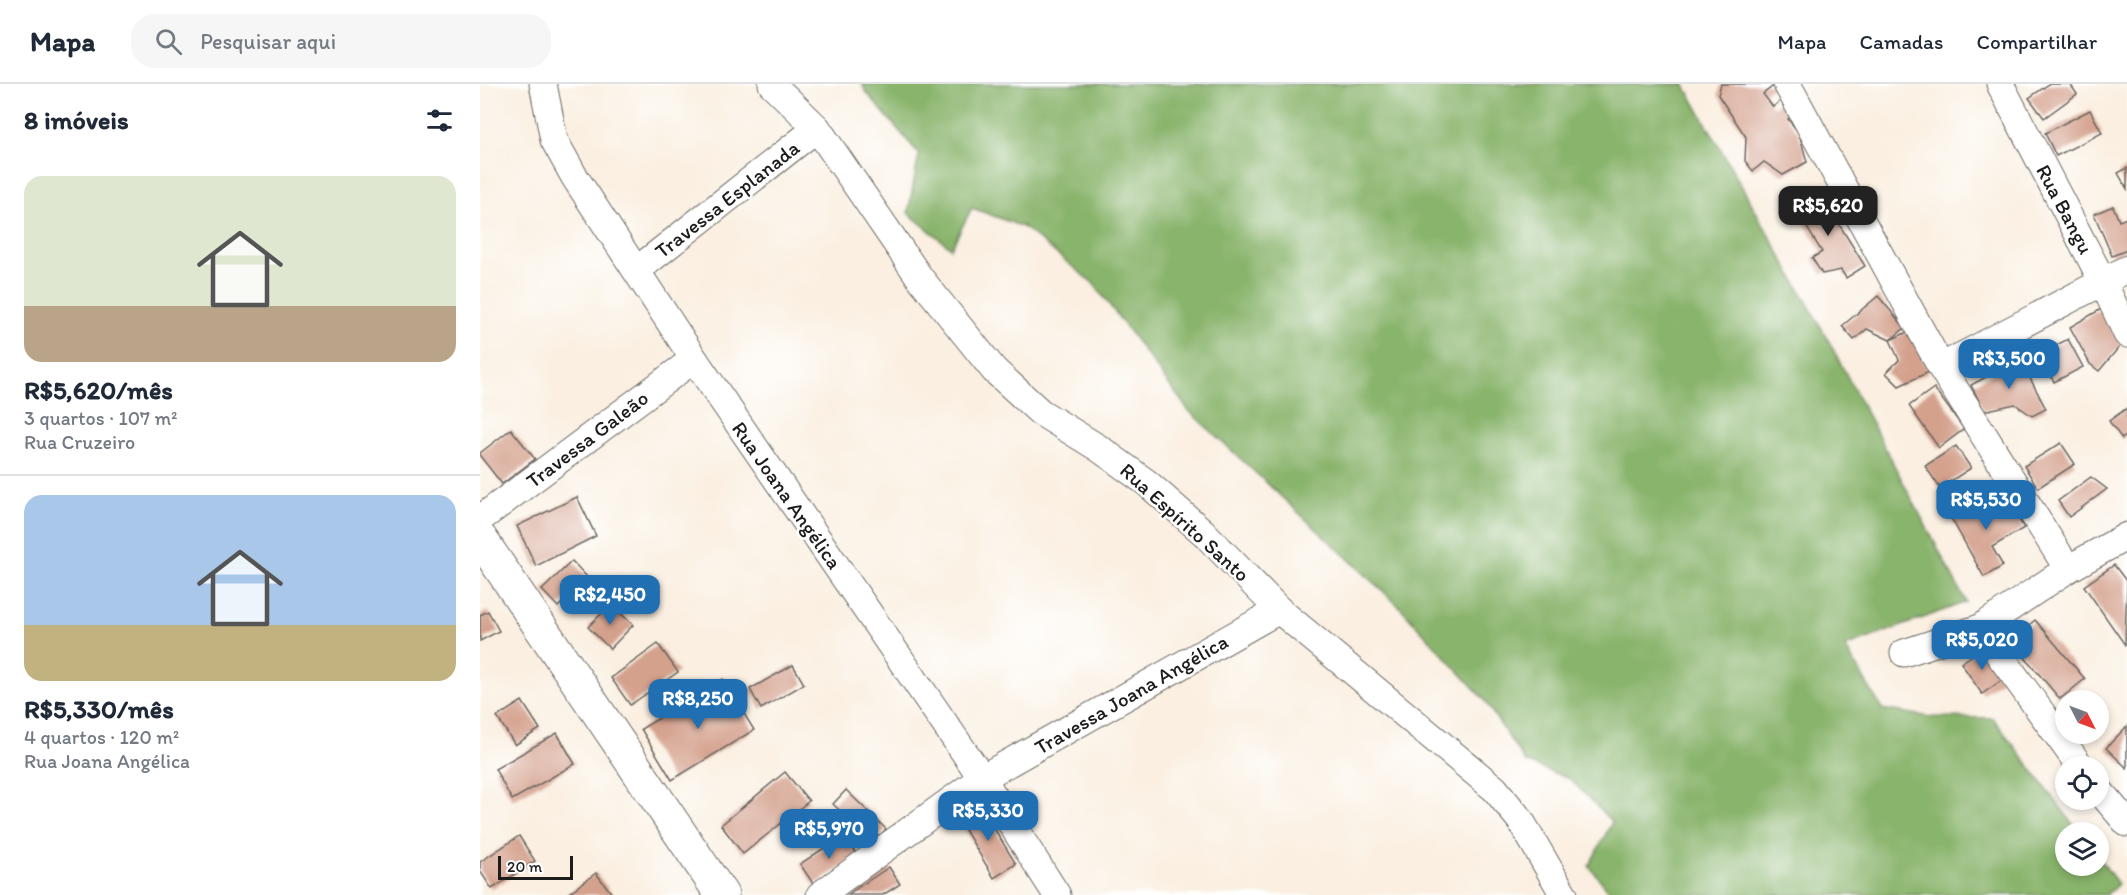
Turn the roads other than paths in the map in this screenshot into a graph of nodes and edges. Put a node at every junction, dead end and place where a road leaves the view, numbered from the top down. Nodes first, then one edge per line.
1 (543, 84) edge
2 (772, 84) edge
3 (1787, 84) edge
4 (2000, 84) edge
5 (817, 128) junction
6 (2127, 268) edge
7 (637, 270) junction
8 (2103, 282) junction
9 (2127, 334) edge
10 (694, 359) junction
11 (1941, 367) junction
12 (480, 519) edge
13 (2127, 536) edge
14 (480, 538) edge
15 (2068, 569) junction
16 (1279, 610) junction
17 (1980, 628) junction
18 (1904, 652) dead end
19 (2073, 756) edge
20 (982, 778) junction
21 (2109, 802) edge
22 (2127, 824) edge
23 (722, 895) edge
24 (820, 895) edge
25 (1056, 895) edge
26 (1564, 895) edge

1 - 7 street, Rua Joana Angélica
2 - 5 street, Rua Espírito Santo
3 - 11 street
4 - 8 street, Rua Bangu
5 - 7 street, Travessa Esplanada
5 - 16 street, Rua Espírito Santo
6 - 8 street
7 - 10 street, Rua Joana Angélica
8 - 9 street, Rua Bangu
8 - 11 street
10 - 12 street, Travessa Galeão
10 - 20 street, Rua Joana Angélica
11 - 15 street
13 - 15 street
14 - 23 street
15 - 17 street
16 - 20 street, Travessa Joana Angélica
16 - 26 street, Rua Espírito Santo
17 - 18 street
17 - 19 street
20 - 24 street, Travessa Joana Angélica
20 - 25 street, Rua Joana Angélica
21 - 22 street

